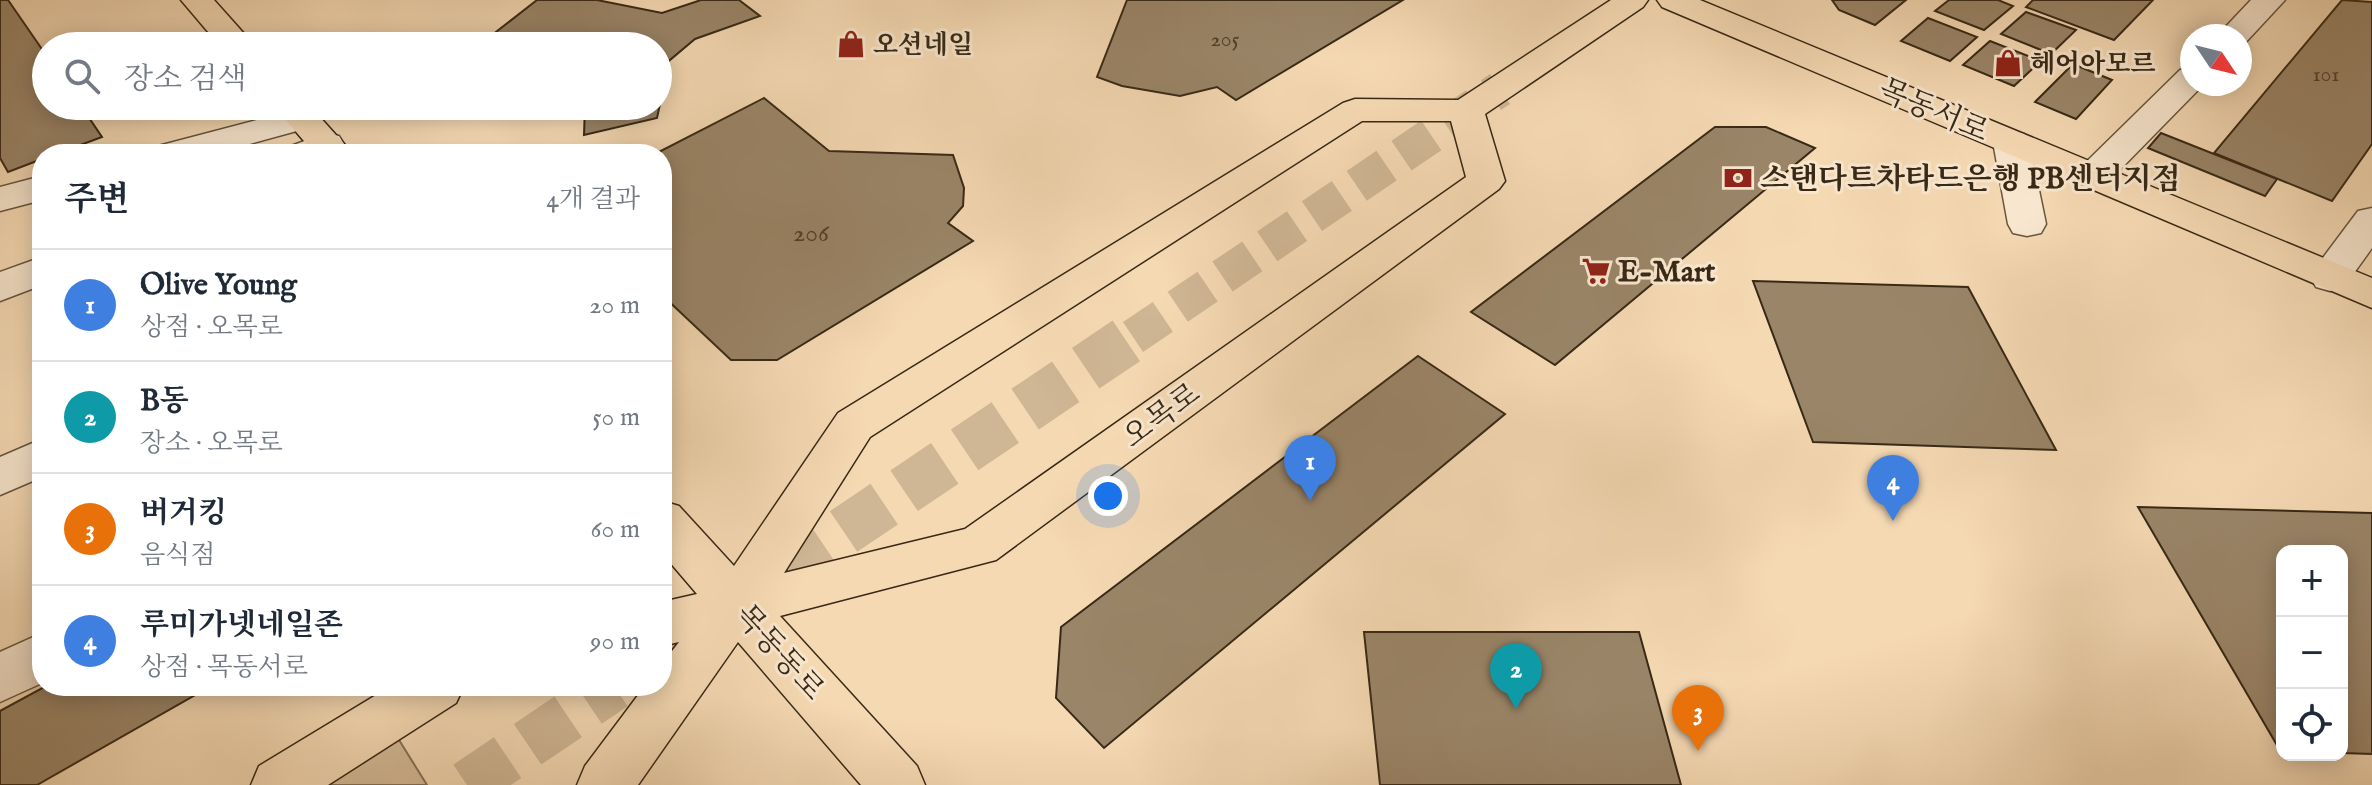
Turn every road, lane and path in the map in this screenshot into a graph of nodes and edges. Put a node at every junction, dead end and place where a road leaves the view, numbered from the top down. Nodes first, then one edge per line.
1 (197, 0) edge
2 (1632, 0) edge
3 (1673, 0) edge
4 (2269, 0) edge
5 (2245, 24) edge
6 (226, 32) edge
7 (2180, 89) edge
8 (1466, 111) junction
9 (312, 136) edge
10 (2011, 142) junction
11 (249, 144) edge
12 (2093, 176) junction
13 (32, 191) edge
14 (0, 199) edge
15 (2372, 220) edge
16 (2027, 224) dead end
17 (32, 274) edge
18 (2330, 277) junction
19 (0, 287) edge
20 (2372, 294) edge
21 (32, 462) edge
22 (0, 477) edge
23 (672, 531) edge
24 (737, 603) junction
25 (672, 621) edge
26 (32, 661) edge
27 (0, 679) edge
28 (672, 693) edge
29 (421, 696) edge
30 (670, 696) edge
31 (279, 785) edge
32 (605, 785) edge
33 (897, 785) edge

1 - 6 main road
2 - 8 main road
3 - 10 main road, 목동서로
4 - 5 street
7 - 12 street
8 - 24 main road
8 - 24 main road, 오목로
9 - 11 street
10 - 12 main road, 목동서로
10 - 16 street
12 - 18 main road, 목동서로
13 - 14 street
15 - 18 street
17 - 19 street
18 - 20 main road, 목동서로
21 - 22 street
23 - 24 main road, 목동동로
24 - 25 main road, 오목로
24 - 28 main road
24 - 33 main road, 목동동로
26 - 27 street
29 - 31 main road
30 - 32 main road

